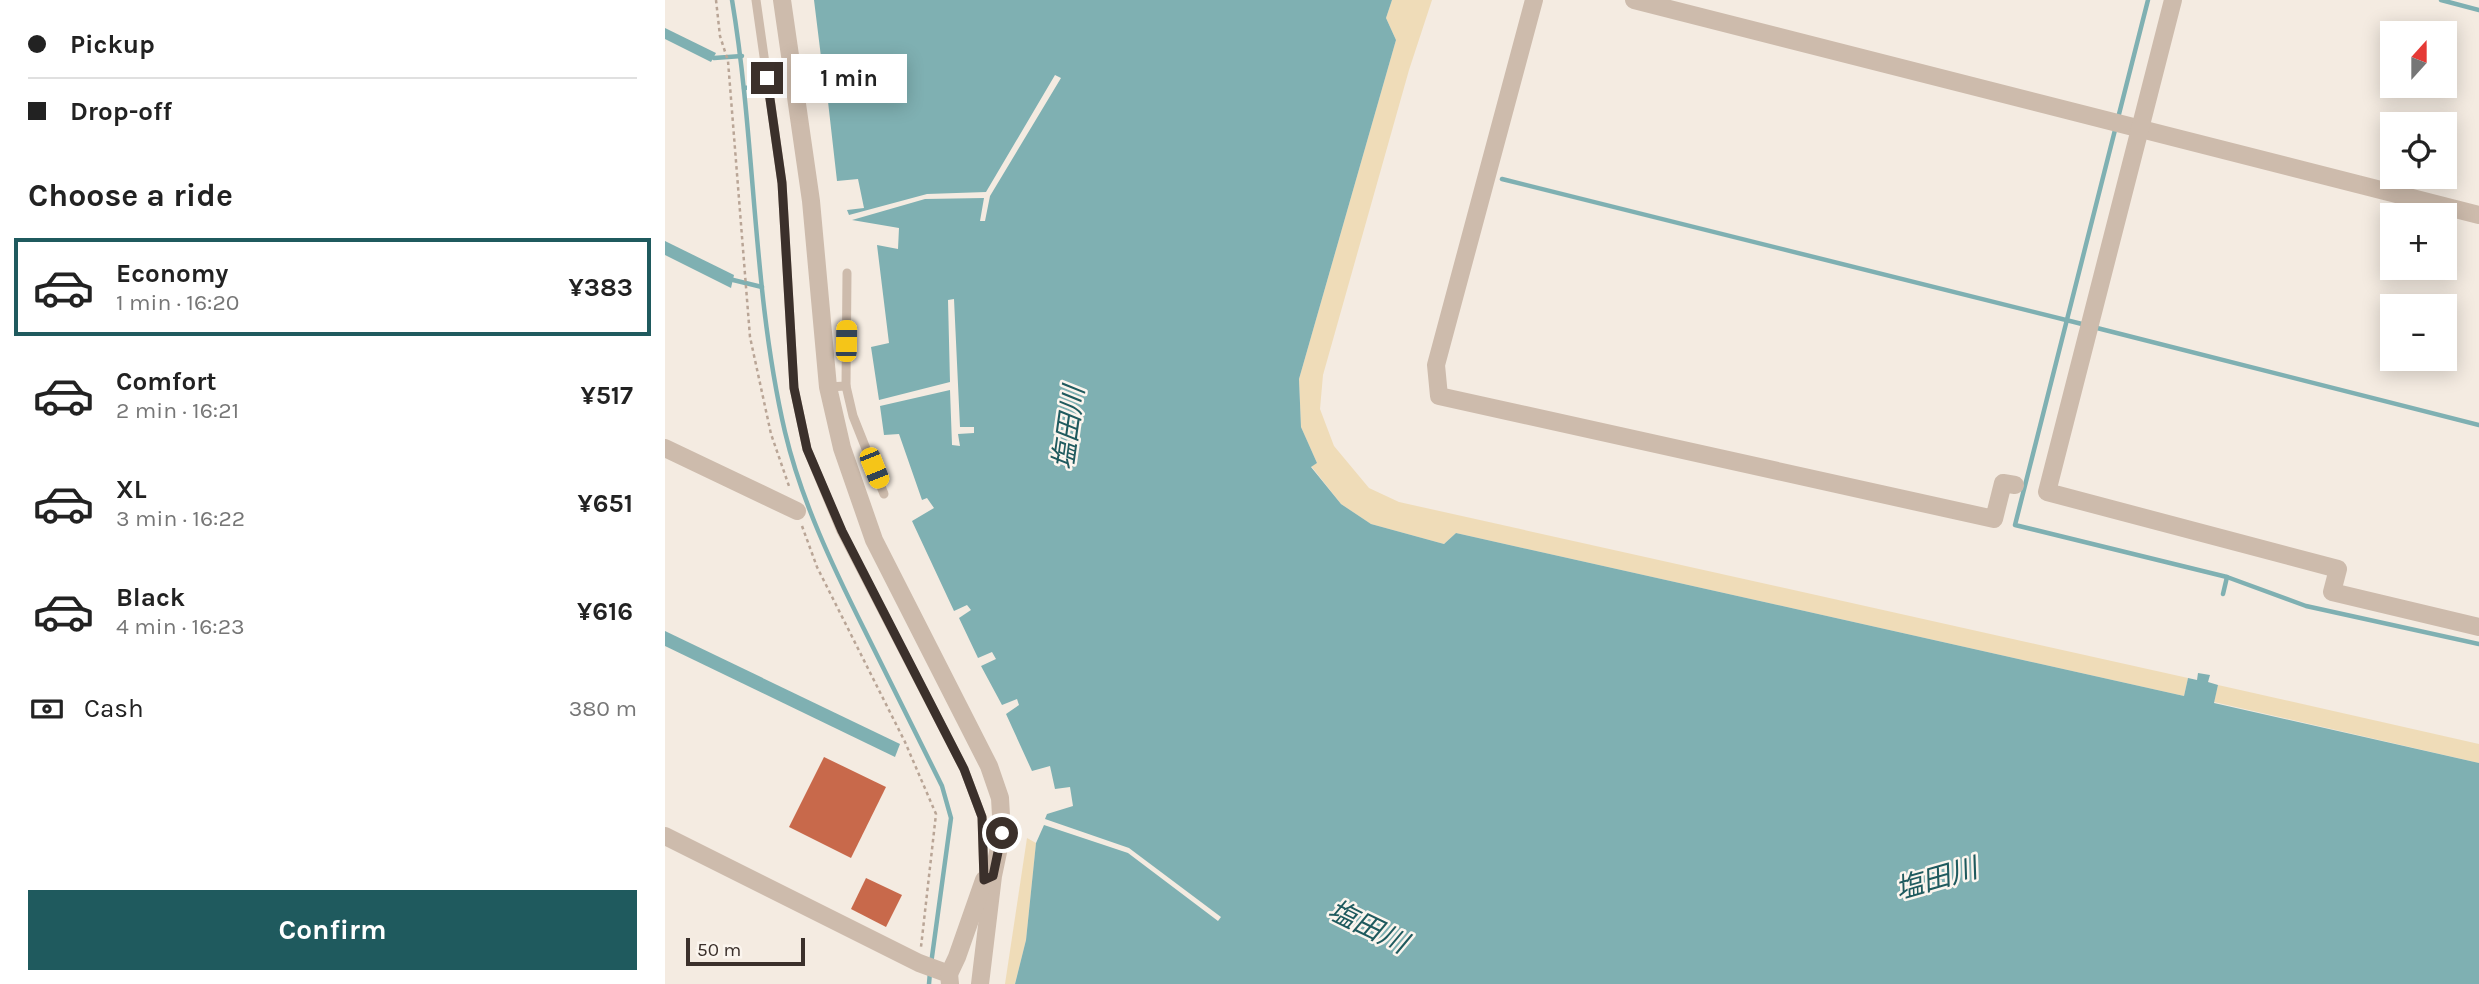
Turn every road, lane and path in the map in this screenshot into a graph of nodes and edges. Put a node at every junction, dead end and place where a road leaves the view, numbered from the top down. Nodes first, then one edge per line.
1 (716, 0) edge
2 (756, 0) edge
3 (782, 0) edge
4 (1534, 0) edge
5 (1634, 0) edge
6 (2173, 0) edge
7 (2134, 126) junction
8 (2479, 215) edge
9 (847, 273) dead end
10 (837, 387) junction
11 (666, 450) edge
12 (2015, 485) dead end
13 (884, 494) dead end
14 (797, 511) junction
15 (2479, 627) edge
16 (665, 836) edge
17 (989, 878) junction
18 (919, 963) junction
19 (946, 976) edge
20 (981, 984) edge

1 - 14 path
2 - 17 lane
3 - 10 street
4 - 12 street
5 - 7 street
6 - 7 street
7 - 8 street
7 - 15 street
9 - 10 lane
10 - 13 lane
10 - 17 street
11 - 14 street
14 - 18 path
16 - 18 street
17 - 19 street
17 - 20 street
18 - 19 street

